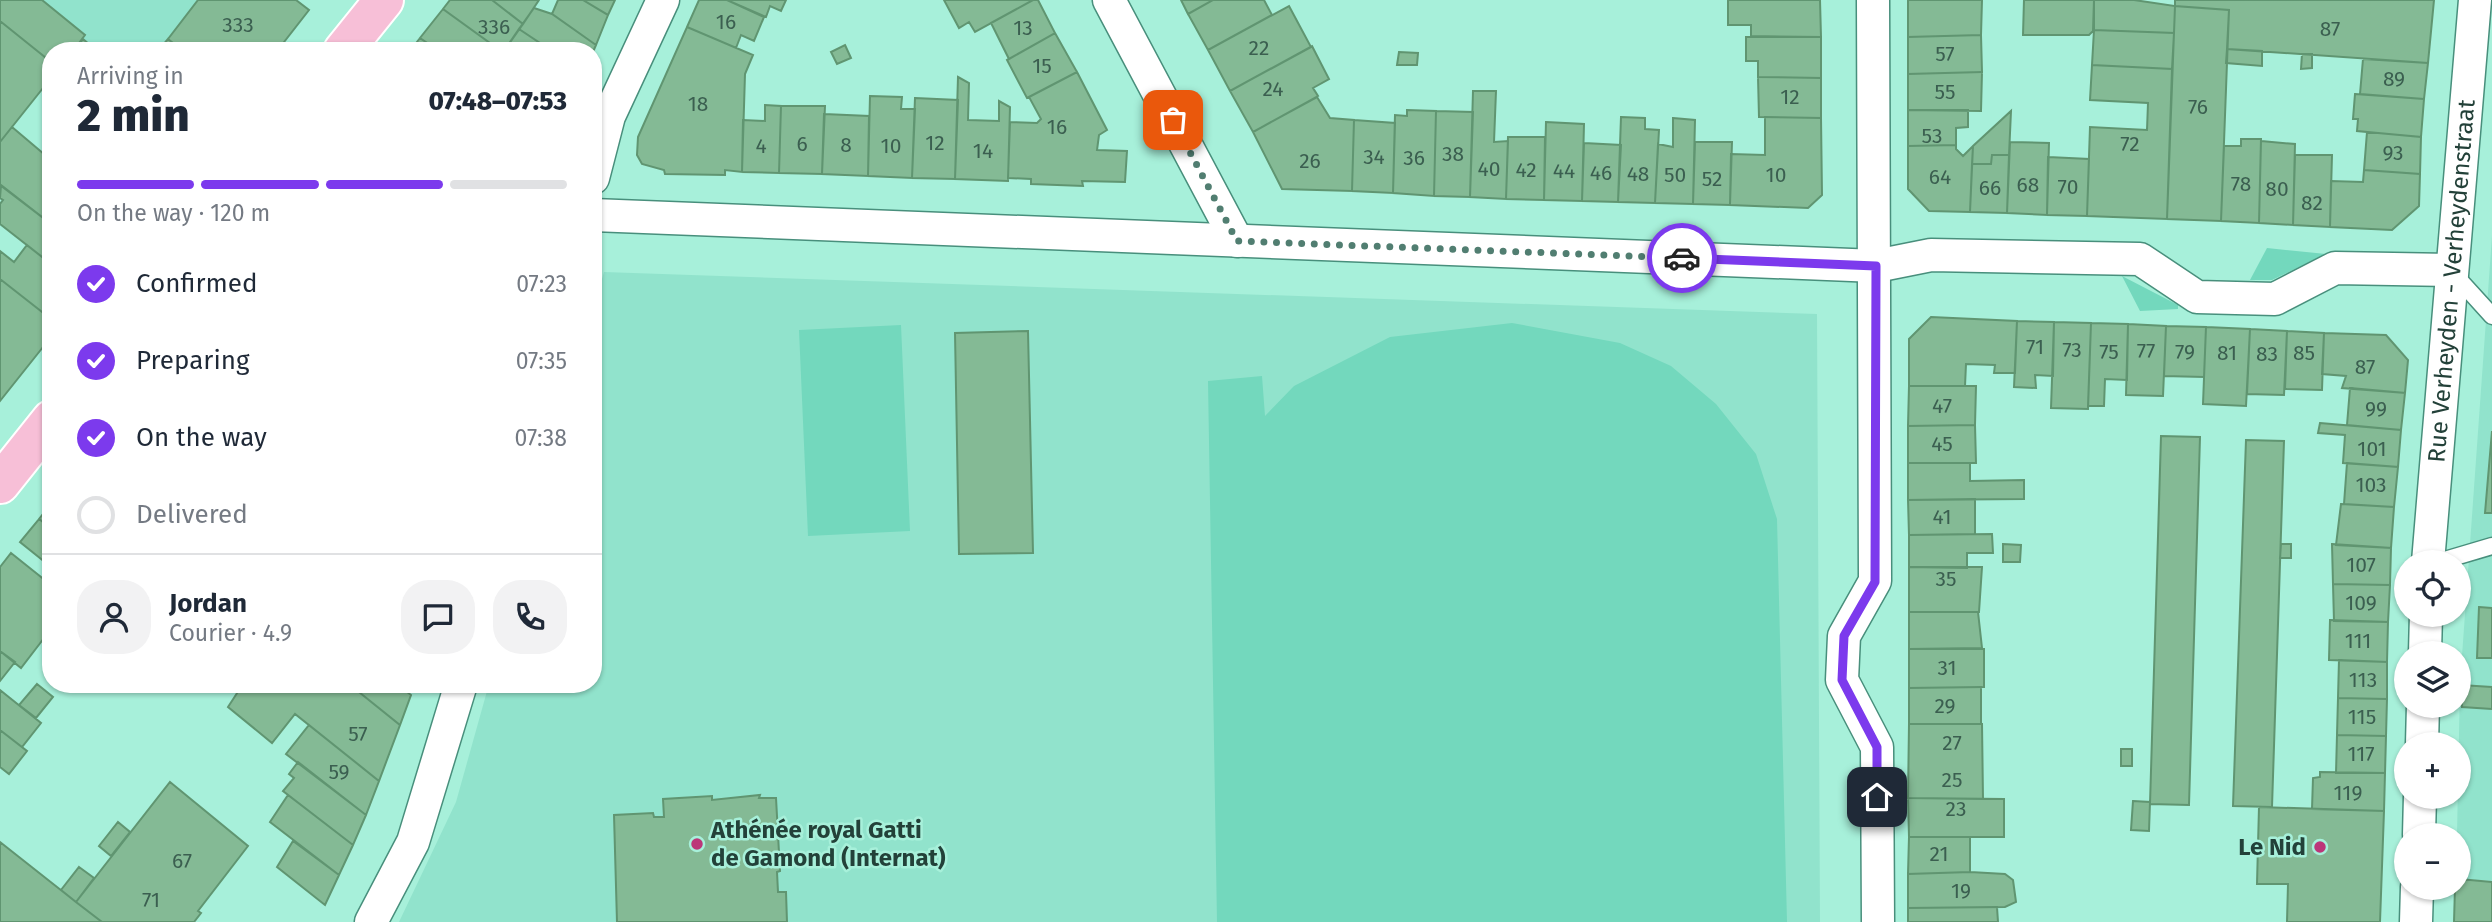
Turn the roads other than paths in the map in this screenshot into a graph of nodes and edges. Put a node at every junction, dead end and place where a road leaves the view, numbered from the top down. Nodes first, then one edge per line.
1 (384, 0) edge
2 (663, 0) edge
3 (1109, 0) edge
4 (1873, 0) edge
5 (2475, 0) edge
6 (351, 42) edge
7 (602, 143) edge
8 (602, 215) edge
9 (1237, 241) junction
10 (1876, 266) junction
11 (2451, 270) junction
12 (2492, 316) edge
13 (42, 431) edge
14 (0, 484) edge
15 (2492, 547) edge
16 (2429, 550) edge
17 (2471, 553) edge
18 (458, 693) edge
19 (2417, 900) edge
20 (371, 922) edge
21 (1878, 922) edge
22 (2416, 922) edge

1 - 6 main road
2 - 7 street
3 - 9 street
4 - 10 street
5 - 11 street, Rue Verheyden - Verheydenstraat
8 - 9 street
9 - 10 street
10 - 11 street
10 - 21 street
11 - 12 lane
11 - 16 street, Rue Verheyden - Verheydenstraat
13 - 14 main road
15 - 17 lane
18 - 20 street
19 - 22 street

